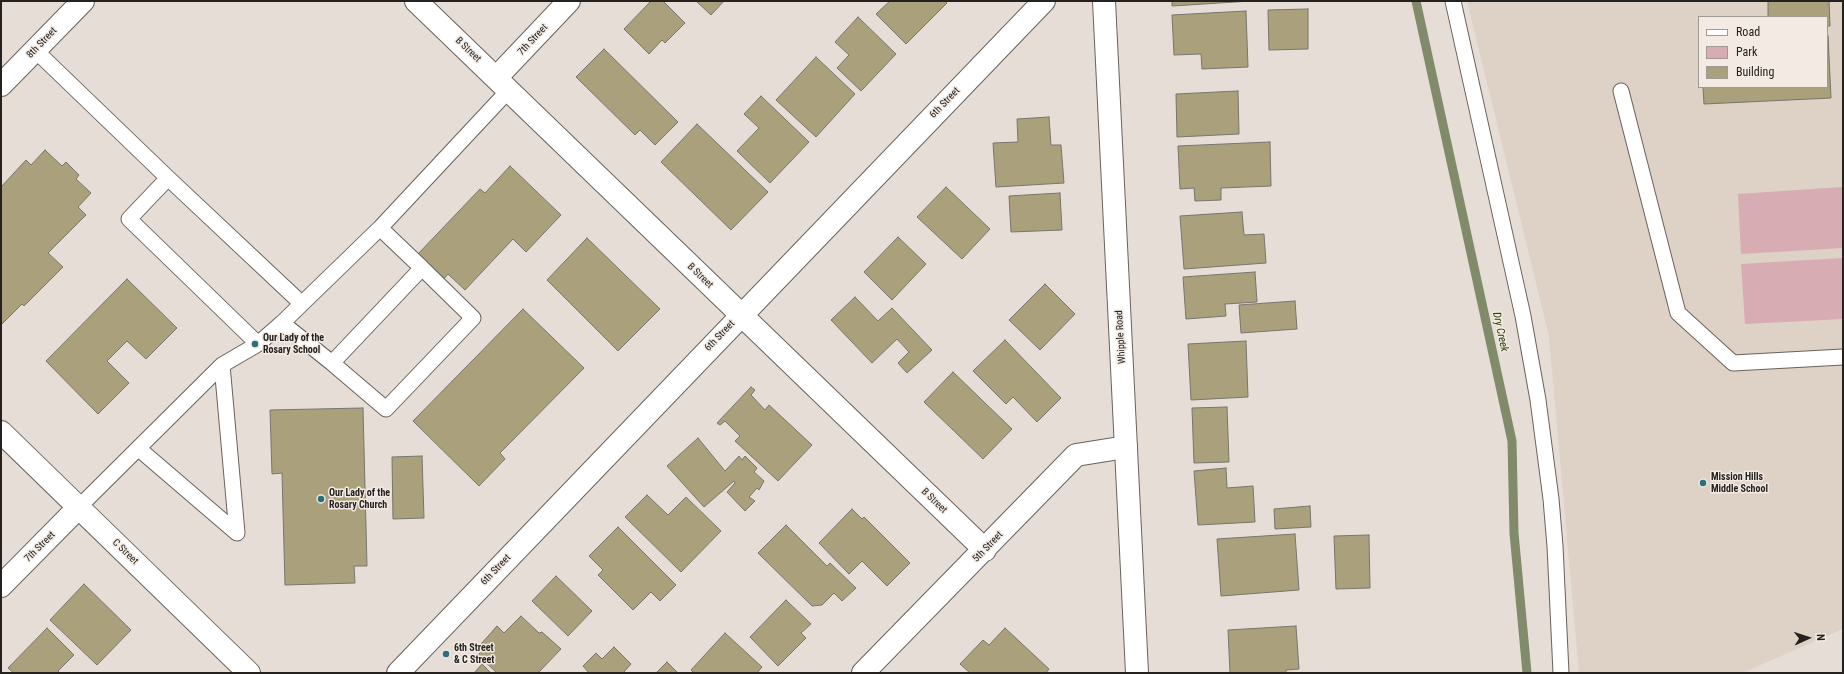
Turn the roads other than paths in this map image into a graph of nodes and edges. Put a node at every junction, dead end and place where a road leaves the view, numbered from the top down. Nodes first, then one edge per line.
1 (83, 1) edge
2 (416, 1) edge
3 (569, 1) edge
4 (1044, 1) edge
5 (1104, 1) edge
6 (1454, 1) edge
7 (35, 50) junction
8 (1, 85) edge
9 (502, 85) junction
10 (1621, 91) dead end
11 (168, 178) junction
12 (380, 228) junction
13 (422, 268) junction
14 (301, 303) junction
15 (741, 314) junction
16 (282, 323) junction
17 (258, 344) junction
18 (1843, 357) edge
19 (332, 363) junction
20 (222, 366) junction
21 (1, 432) edge
22 (1126, 447) junction
23 (139, 449) junction
24 (78, 507) junction
25 (985, 550) junction
26 (1, 586) edge
27 (249, 673) edge
28 (398, 673) edge
29 (863, 673) edge
30 (1137, 673) edge
31 (1561, 673) edge

1 - 7 street, 8th Street
2 - 9 street, B Street
3 - 9 street, 7th Street
4 - 15 street, 6th Street
5 - 22 street, Whipple Road
6 - 31 lane
7 - 8 street, 8th Street
7 - 11 lane
9 - 12 lane
9 - 15 street, B Street
10 - 18 lane
11 - 14 lane
11 - 17 lane
12 - 13 lane
12 - 14 lane
13 - 19 lane
13 - 19 lane
14 - 16 lane
15 - 25 street, B Street
15 - 28 street, 6th Street
16 - 17 lane
16 - 19 lane
17 - 20 lane
20 - 23 lane
20 - 23 lane
21 - 24 street, C Street
22 - 25 street, 5th Street
22 - 30 street, Whipple Road
23 - 24 lane
24 - 26 street, 7th Street
24 - 27 street, C Street
25 - 29 street, 5th Street

